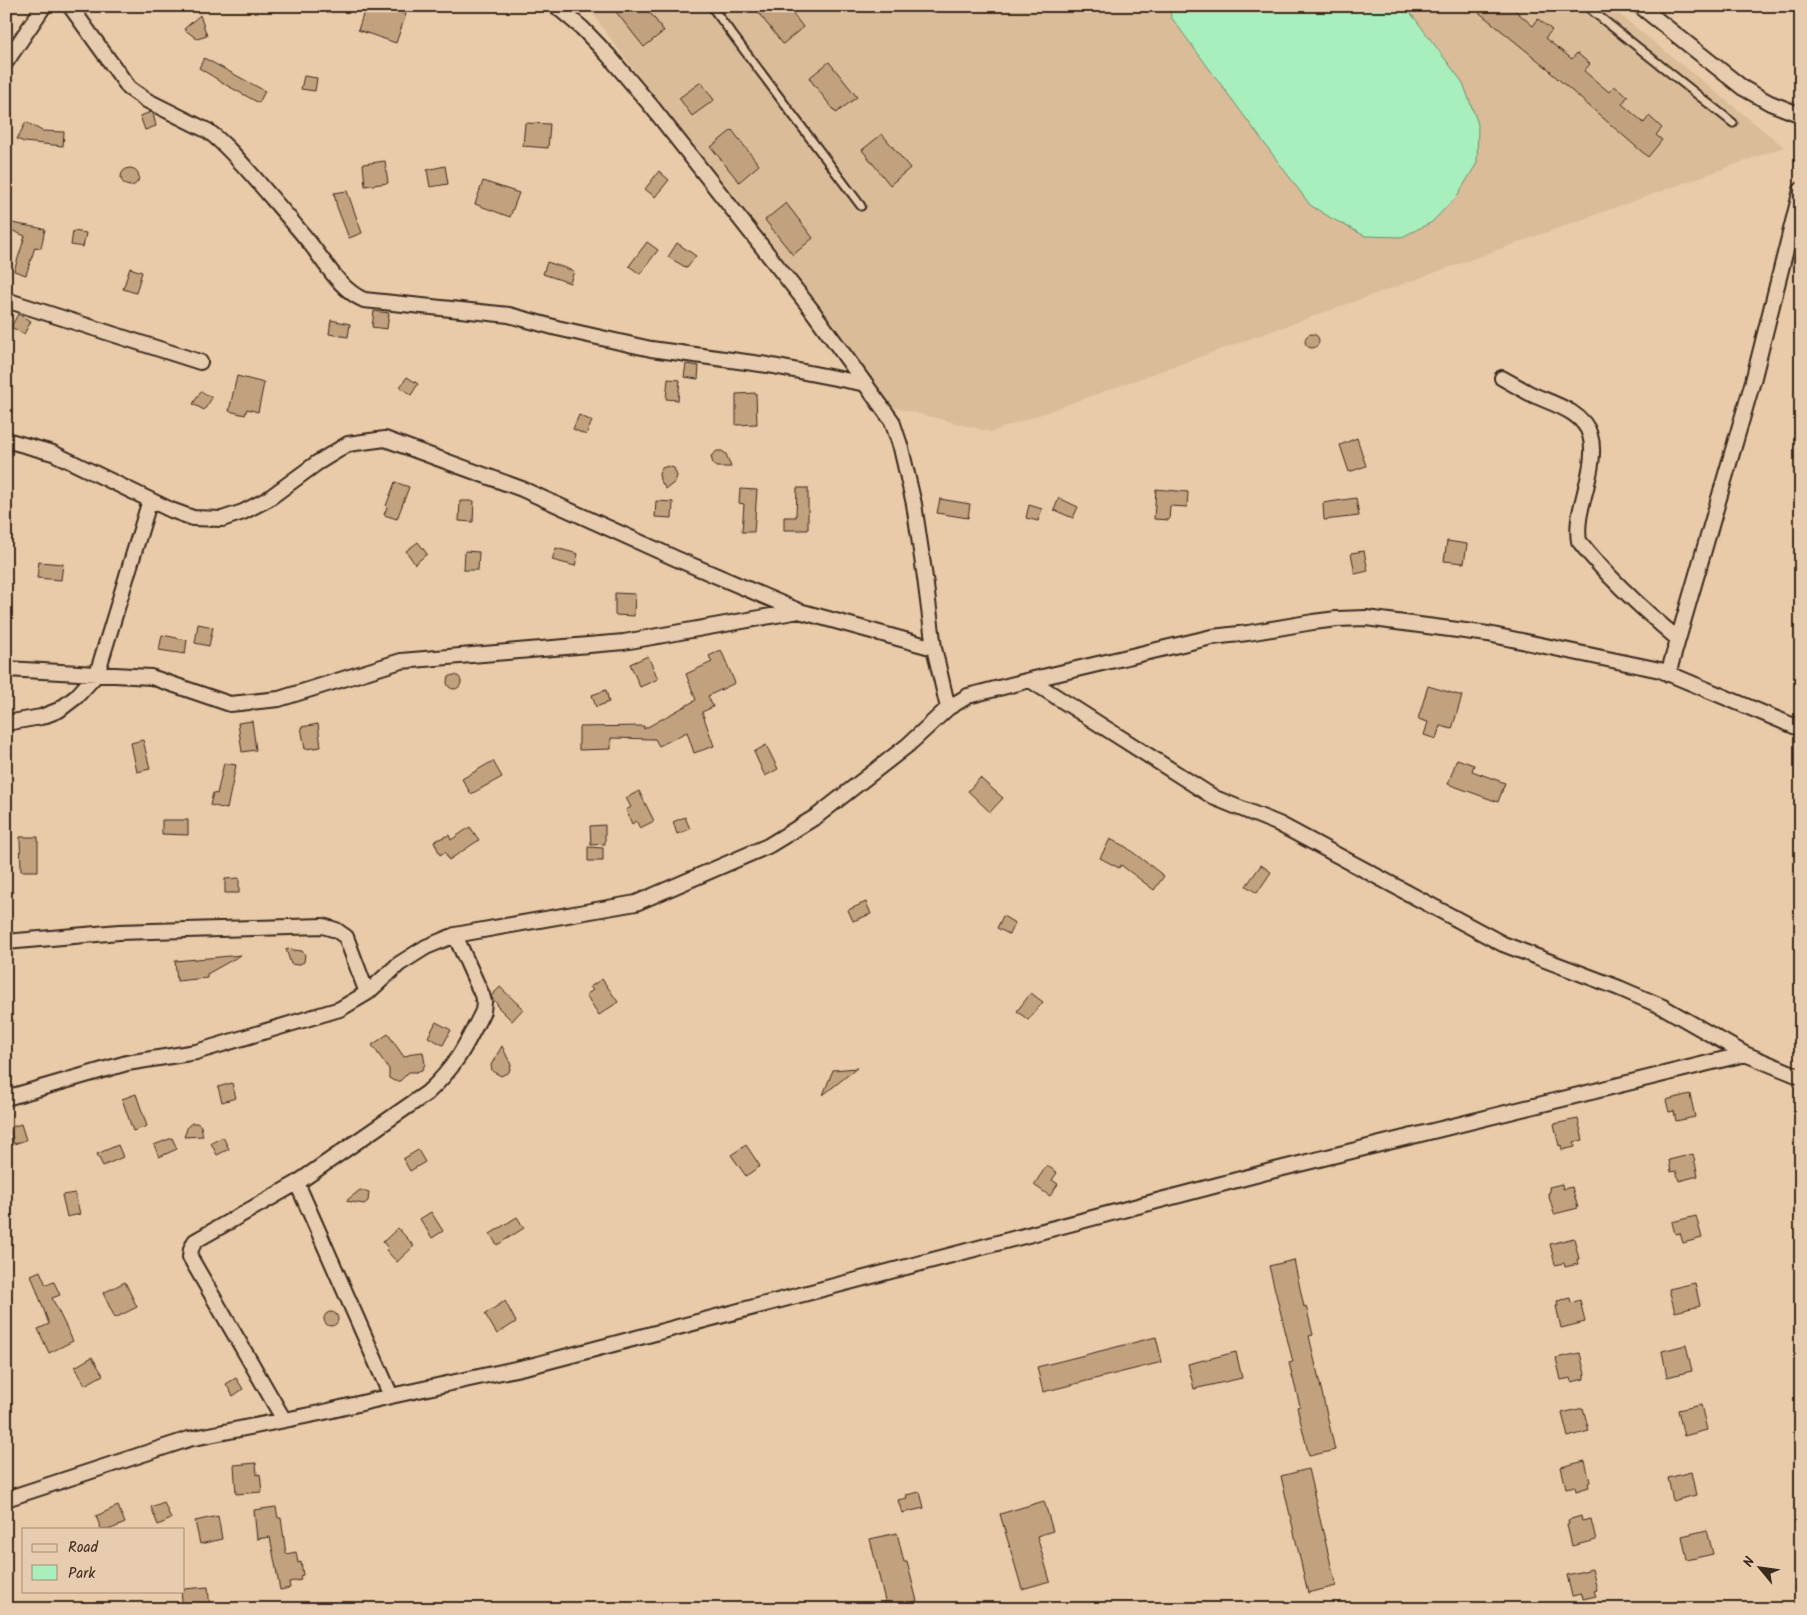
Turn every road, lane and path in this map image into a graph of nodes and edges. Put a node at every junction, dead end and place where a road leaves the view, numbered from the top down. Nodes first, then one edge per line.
1 (44, 6) edge
2 (70, 6) edge
3 (556, 6) edge
4 (711, 6) edge
5 (1586, 6) edge
6 (1640, 6) edge
7 (6, 62) edge
8 (1801, 116) edge
9 (1733, 123) dead end
10 (1801, 190) edge
11 (861, 206) dead end
12 (6, 300) edge
13 (200, 362) dead end
14 (1502, 378) dead end
15 (866, 384) junction
16 (6, 440) edge
17 (150, 500) junction
18 (798, 611) junction
19 (1678, 639) junction
20 (934, 648) junction
21 (6, 668) edge
22 (97, 674) junction
23 (1668, 674) junction
24 (1030, 680) junction
25 (948, 708) junction
26 (6, 722) edge
27 (1801, 729) edge
28 (455, 935) junction
29 (6, 942) edge
30 (367, 993) junction
31 (1745, 1054) junction
32 (1801, 1077) edge
33 (6, 1098) edge
34 (296, 1183) junction
35 (391, 1396) junction
36 (284, 1420) junction
37 (6, 1500) edge

1 - 7 street
2 - 15 street
3 - 15 street
4 - 11 lane
5 - 9 lane
6 - 8 street
10 - 19 street
12 - 13 street
14 - 19 street
15 - 20 street
16 - 17 street
17 - 18 street
17 - 22 street
18 - 20 street
18 - 22 street
19 - 23 street
20 - 25 street
21 - 22 street
22 - 26 street
23 - 24 street
23 - 27 street
24 - 25 street
24 - 31 street
25 - 28 street
28 - 30 street
28 - 34 street
29 - 30 street
30 - 33 street
31 - 32 street
31 - 35 street
34 - 35 street
34 - 36 street
35 - 36 street
36 - 37 street

